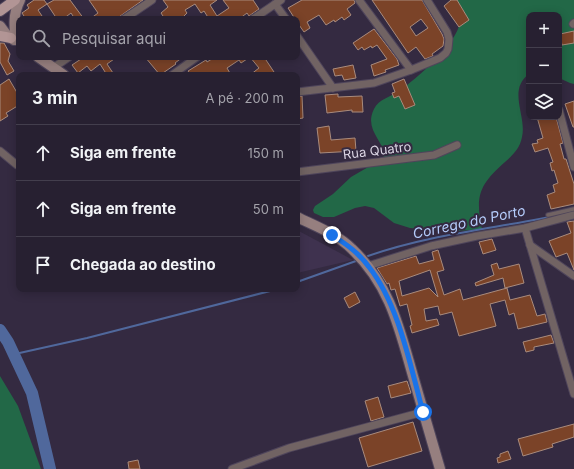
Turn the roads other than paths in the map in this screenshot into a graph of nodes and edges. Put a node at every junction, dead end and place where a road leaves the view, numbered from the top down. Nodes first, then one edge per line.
1 (15, 0) edge
2 (20, 0) edge
3 (152, 0) edge
4 (360, 0) edge
5 (427, 0) edge
6 (278, 2) edge
7 (0, 11) edge
8 (128, 16) edge
9 (257, 16) edge
10 (285, 16) edge
11 (0, 26) edge
12 (0, 36) edge
13 (15, 40) edge
14 (300, 40) edge
15 (42, 60) edge
16 (65, 60) edge
17 (193, 60) edge
18 (53, 68) junction
19 (411, 70) junction
20 (59, 72) edge
21 (176, 72) edge
22 (333, 88) junction
23 (300, 92) edge
24 (562, 120) edge
25 (457, 145) dead end
26 (0, 151) edge
27 (16, 163) edge
28 (574, 167) edge
29 (300, 172) edge
30 (574, 209) edge
31 (548, 215) dead end
32 (574, 215) edge
33 (300, 218) edge
34 (525, 228) junction
35 (530, 245) junction
36 (368, 266) junction
37 (574, 276) edge
38 (573, 385) edge
39 (574, 394) edge
40 (423, 412) junction
41 (232, 469) edge
42 (440, 469) edge

1 - 7 main road
2 - 13 main road
3 - 8 street
4 - 19 street
5 - 19 street
6 - 9 street
6 - 10 street
11 - 13 main road
12 - 13 main road
14 - 22 street
15 - 18 main road
16 - 18 street
17 - 21 street
18 - 20 main road
19 - 22 street
22 - 23 street
24 - 28 street
25 - 29 street, Rua Quatro
26 - 27 street
30 - 31 lane
32 - 34 street
33 - 36 main road
34 - 35 street
34 - 36 street
35 - 37 street
35 - 38 street
36 - 40 main road
38 - 39 street
40 - 41 street
40 - 42 main road

